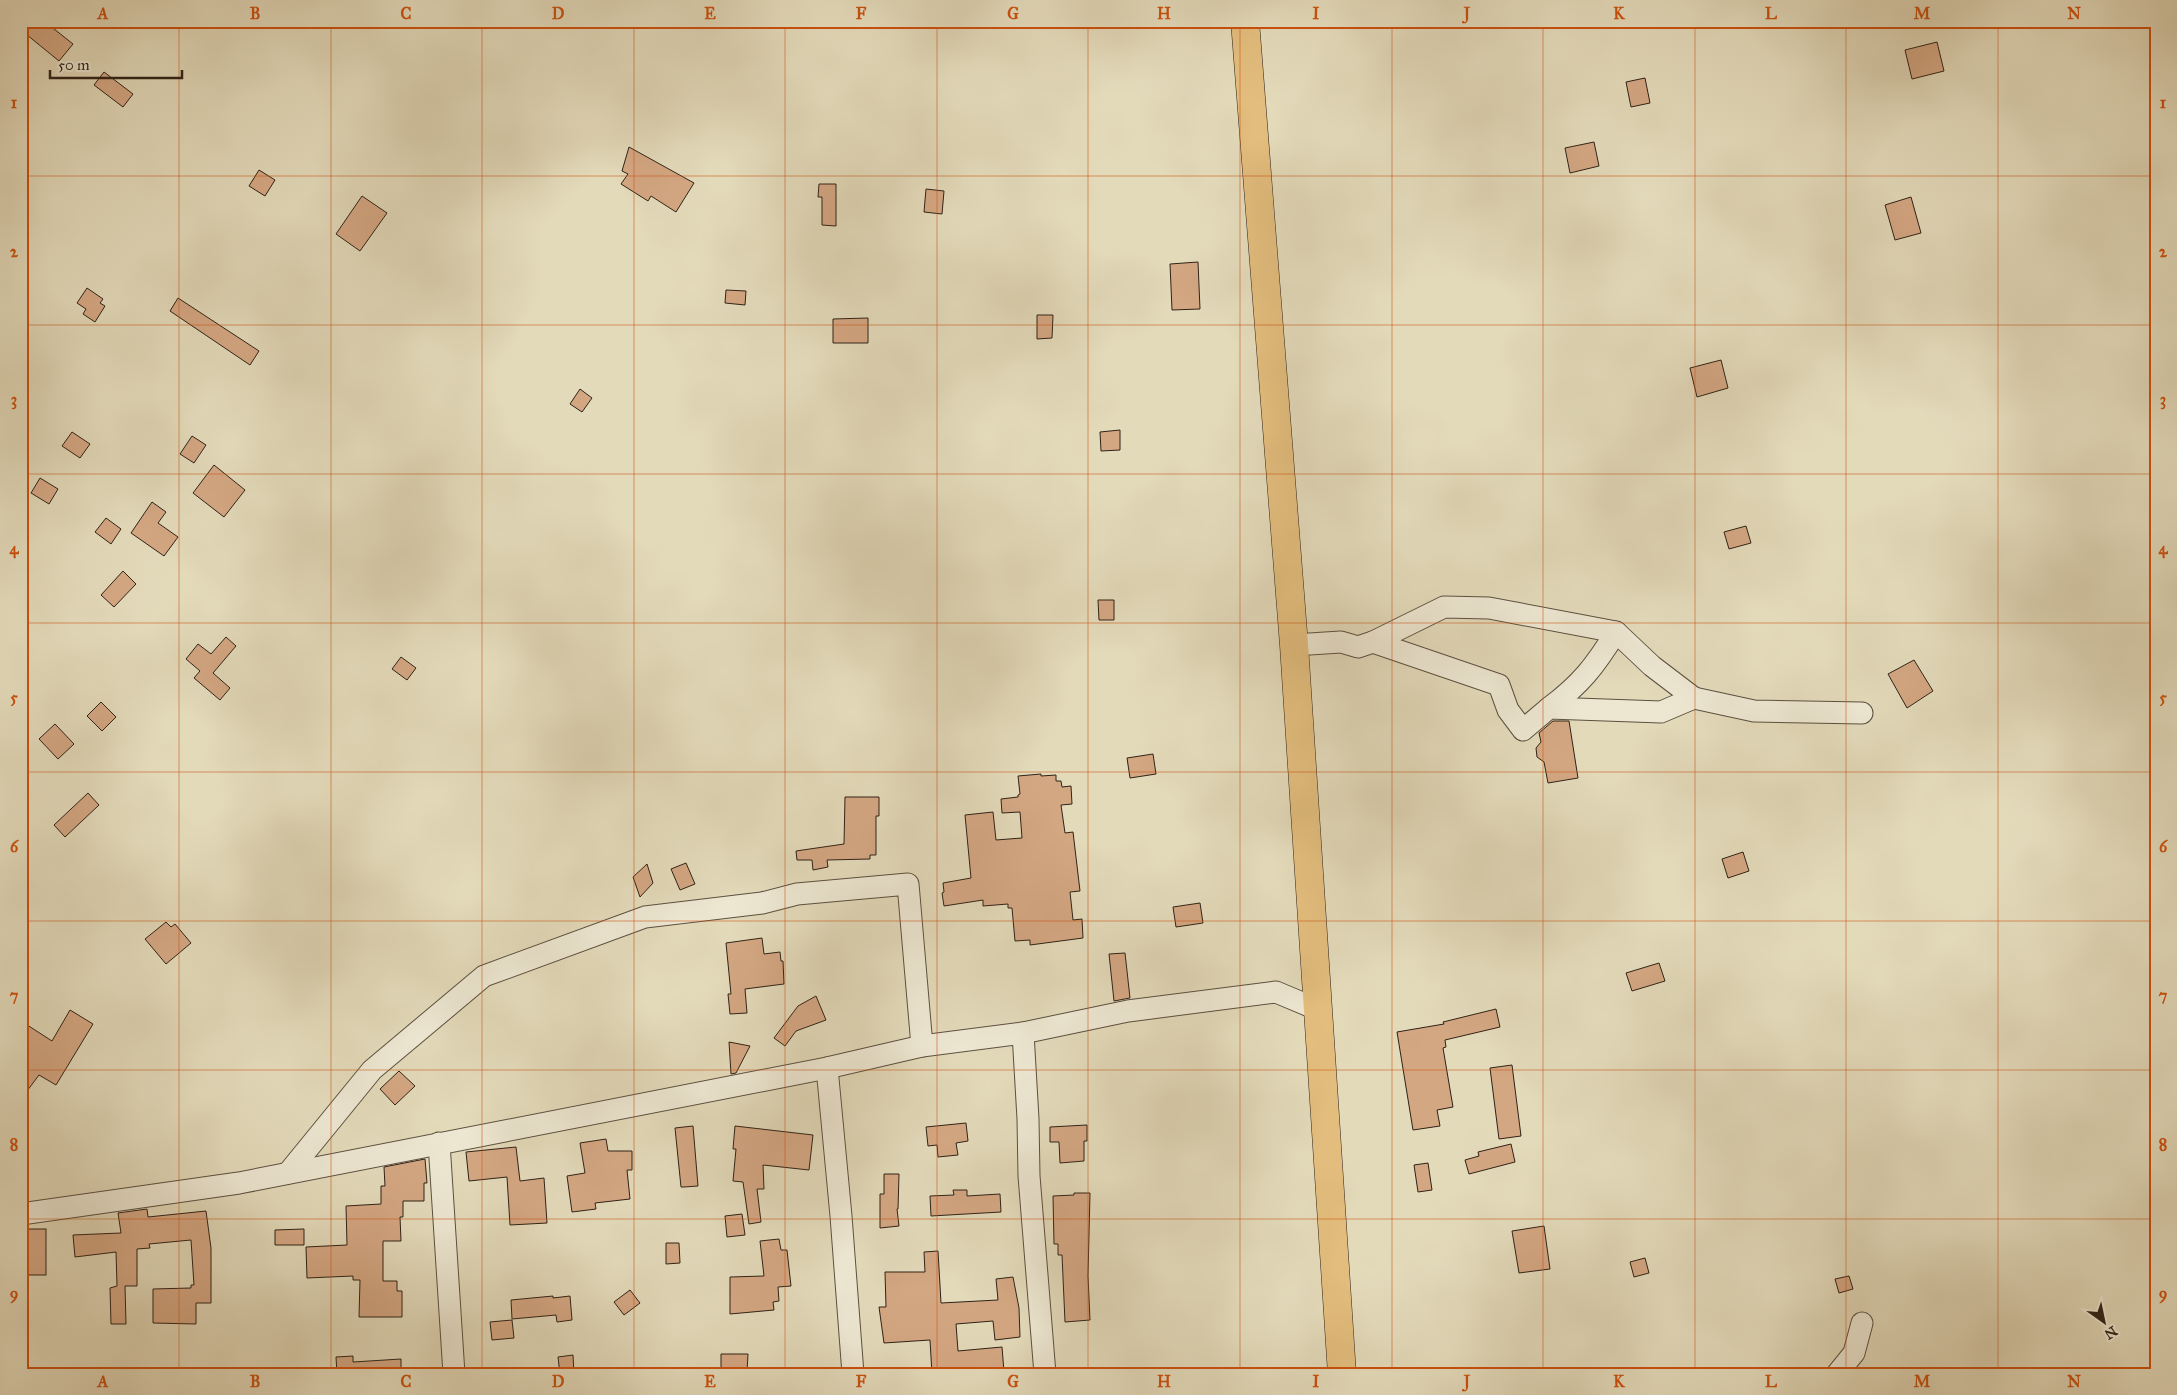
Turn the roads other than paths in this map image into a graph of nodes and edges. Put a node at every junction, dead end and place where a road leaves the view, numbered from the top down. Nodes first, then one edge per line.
1 (1245, 21) edge
2 (1616, 632) junction
3 (1374, 642) junction
4 (1294, 645) junction
5 (1694, 698) junction
6 (1549, 708) junction
7 (1862, 713) dead end
8 (1319, 1010) junction
9 (1023, 1033) junction
10 (922, 1046) junction
11 (827, 1068) junction
12 (439, 1143) junction
13 (288, 1173) junction
14 (21, 1214) edge
15 (1862, 1323) dead end
16 (454, 1374) edge
17 (853, 1374) edge
18 (1045, 1374) edge
19 (1342, 1374) edge
20 (1837, 1374) edge

1 - 4 highway
2 - 3 street
2 - 5 street
2 - 6 street
3 - 4 street
3 - 6 street
4 - 8 highway
5 - 6 street
5 - 7 street
8 - 9 street
8 - 19 highway
9 - 10 street
9 - 18 street
10 - 11 street
10 - 13 street
11 - 12 street
11 - 17 street
12 - 13 street
12 - 16 street
13 - 14 street
15 - 20 street

